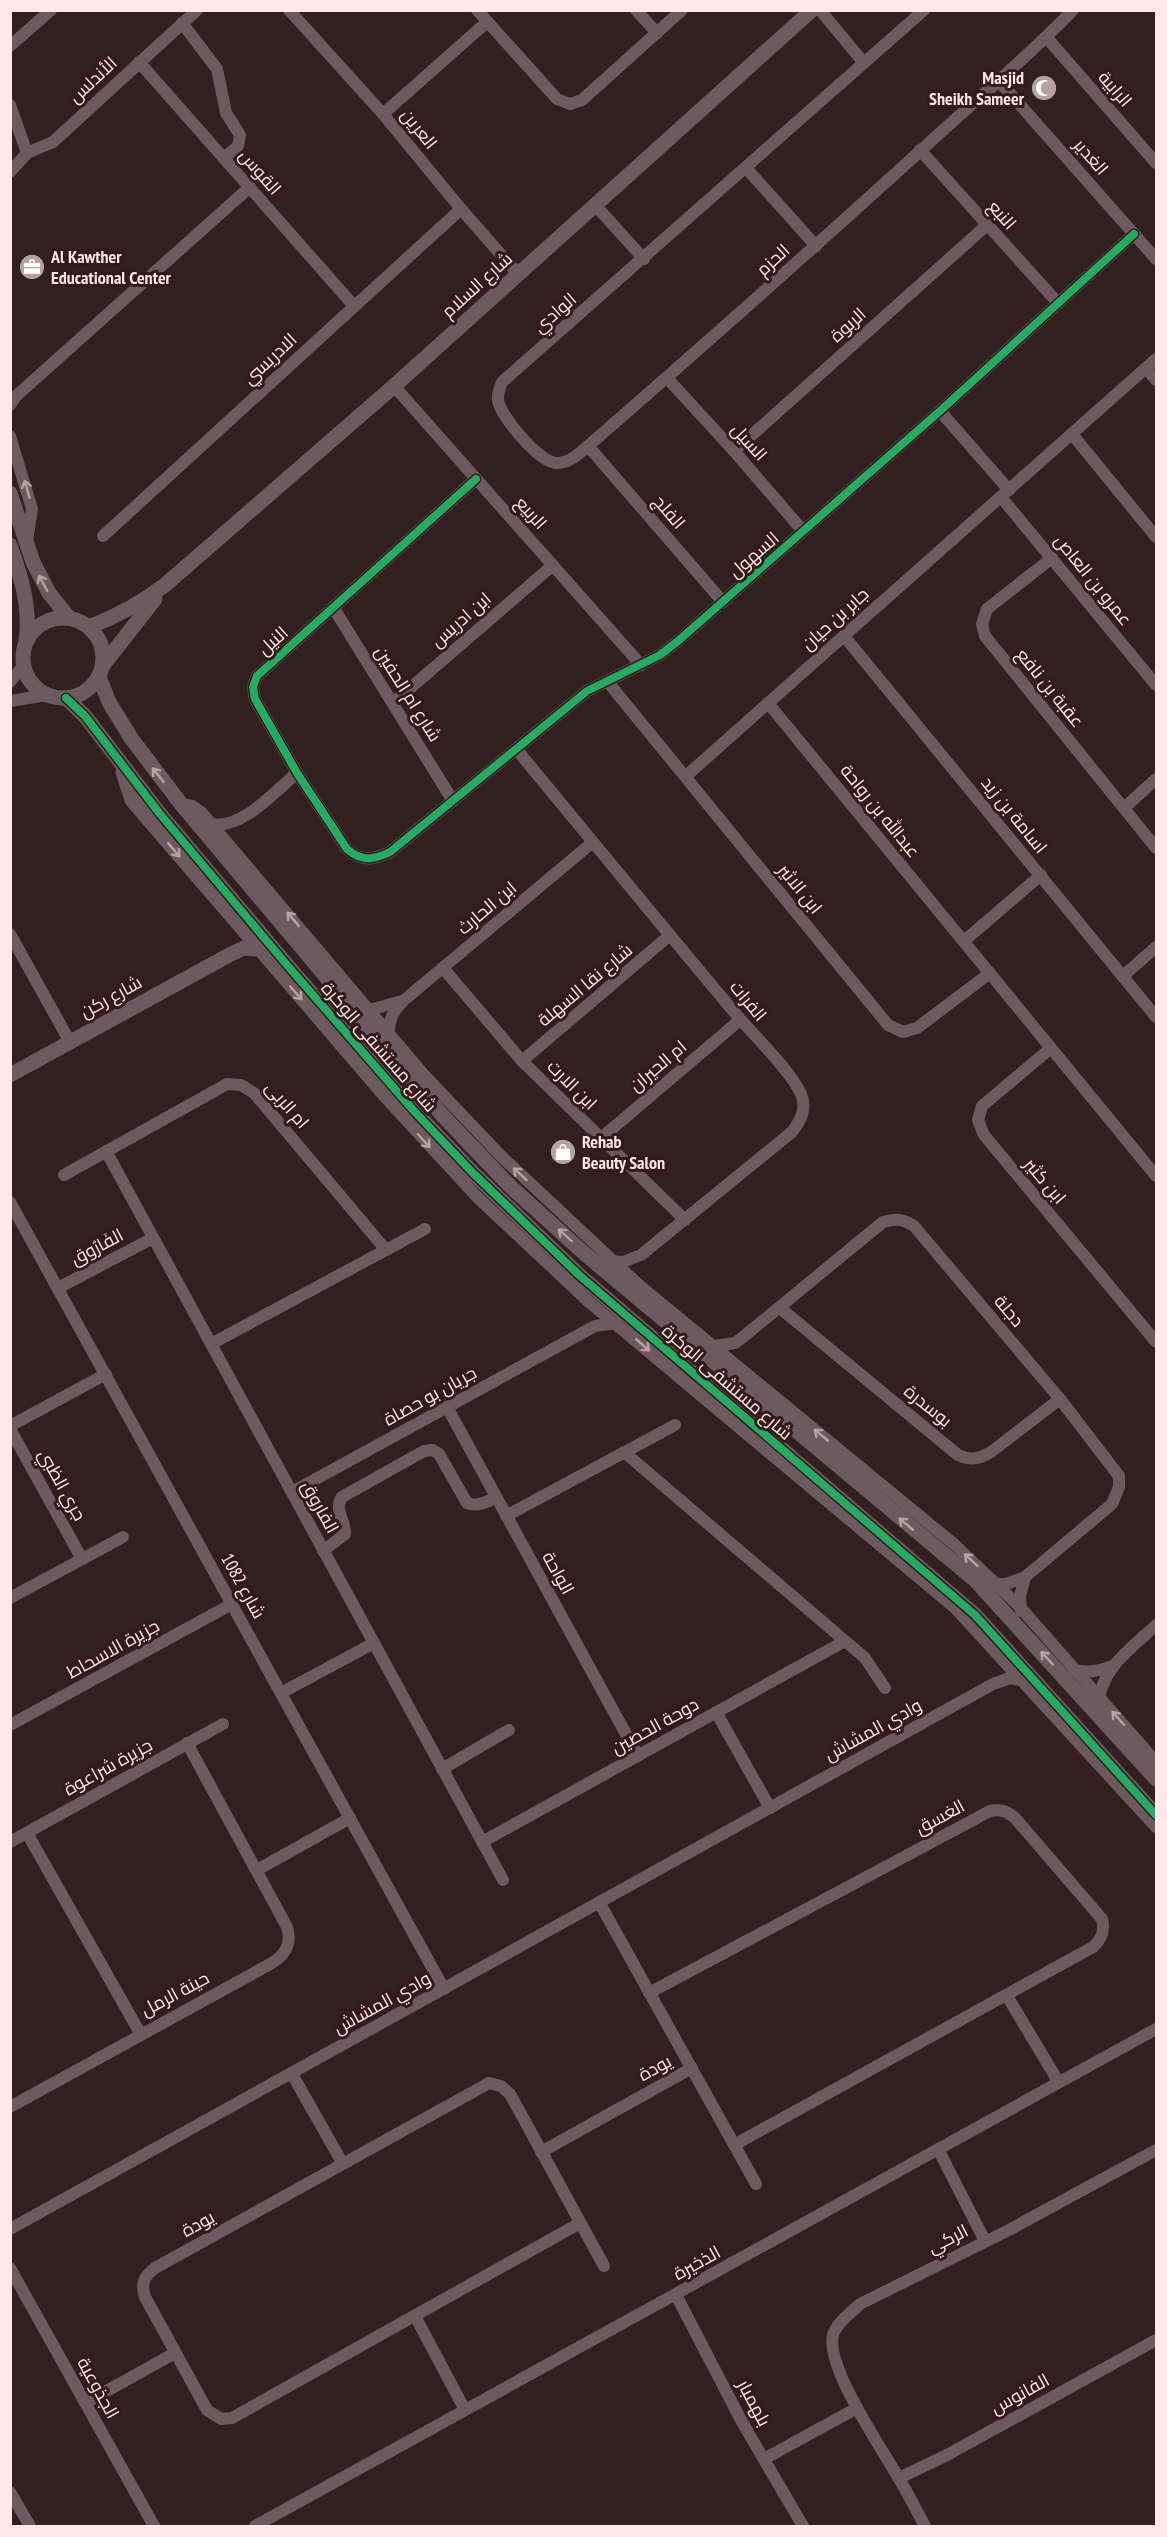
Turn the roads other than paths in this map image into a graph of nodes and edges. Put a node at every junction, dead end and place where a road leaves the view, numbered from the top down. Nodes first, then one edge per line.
1 (51, 10) edge
2 (197, 10) edge
3 (289, 10) edge
4 (477, 10) edge
5 (636, 10) edge
6 (682, 10) edge
7 (812, 10) edge
8 (820, 10) edge
9 (924, 10) edge
10 (1073, 10) edge
11 (487, 22) junction
12 (182, 23) junction
13 (657, 33) junction
14 (1047, 39) junction
15 (10, 46) edge
16 (139, 62) junction
17 (864, 63) junction
18 (998, 80) junction
19 (10, 105) edge
20 (383, 114) junction
21 (920, 150) junction
22 (27, 153) junction
23 (225, 158) junction
24 (1156, 164) edge
25 (746, 168) junction
26 (10, 172) edge
27 (250, 187) junction
28 (595, 205) junction
29 (461, 209) junction
30 (987, 225) junction
31 (1134, 234) junction
32 (816, 246) junction
33 (644, 259) junction
34 (1156, 259) edge
35 (518, 274) junction
36 (1058, 303) junction
37 (354, 306) junction
38 (1156, 359) edge
39 (1146, 368) junction
40 (667, 378) junction
41 (1156, 380) edge
42 (394, 386) junction
43 (26, 388) junction
44 (10, 389) edge
45 (497, 398) joint
46 (10, 405) edge
47 (940, 411) junction
48 (1072, 434) junction
49 (10, 436) edge
50 (588, 446) junction
51 (734, 451) junction
52 (476, 479) junction
53 (10, 493) edge
54 (1005, 493) junction
55 (803, 531) junction
56 (103, 536) dead end
57 (1156, 537) edge
58 (26, 542) junction
59 (10, 545) edge
60 (1052, 558) junction
61 (553, 565) junction
62 (165, 585) junction
63 (723, 602) junction
64 (333, 607) junction
65 (69, 618) junction
66 (89, 627) junction
67 (844, 636) junction
68 (25, 646) junction
69 (24, 665) junction
70 (641, 665) junction
71 (101, 671) junction
72 (606, 681) junction
73 (10, 682) edge
74 (1156, 686) edge
75 (47, 695) junction
76 (66, 698) junction
77 (10, 701) edge
78 (393, 703) junction
79 (768, 703) junction
80 (517, 750) junction
81 (123, 766) junction
82 (297, 773) junction
83 (686, 776) junction
84 (1156, 779) edge
85 (453, 801) junction
86 (181, 804) junction
87 (1125, 807) junction
88 (241, 819) junction
89 (212, 824) junction
90 (593, 842) junction
91 (1156, 848) edge
92 (234, 850) junction
93 (367, 860) joint
94 (1041, 875) junction
95 (238, 926) junction
96 (10, 934) edge
97 (670, 935) junction
98 (964, 941) junction
99 (1156, 947) edge
100 (258, 949) junction
101 (231, 954) junction
102 (287, 965) junction
103 (443, 968) junction
104 (990, 973) junction
105 (1123, 976) junction
106 (403, 1001) junction
107 (369, 1010) junction
108 (1156, 1017) edge
109 (740, 1020) junction
110 (388, 1032) junction
111 (70, 1042) junction
112 (1051, 1048) junction
113 (392, 1054) junction
114 (522, 1061) junction
115 (10, 1075) edge
116 (600, 1139) junction
117 (106, 1151) junction
118 (64, 1174) dead end
119 (1156, 1176) edge
120 (10, 1202) edge
121 (684, 1220) junction
122 (425, 1229) dead end
123 (153, 1238) junction
124 (386, 1250) junction
125 (585, 1254) junction
126 (641, 1255) junction
127 (613, 1261) junction
128 (579, 1275) junction
129 (640, 1286) junction
130 (58, 1288) junction
131 (589, 1302) junction
132 (780, 1308) junction
133 (616, 1323) junction
134 (585, 1331) junction
135 (743, 1337) junction
136 (1156, 1342) edge
137 (211, 1344) junction
138 (715, 1346) junction
139 (742, 1368) junction
140 (106, 1374) junction
141 (1060, 1399) junction
142 (447, 1407) junction
143 (675, 1425) dead end
144 (10, 1427) edge
145 (624, 1452) junction
146 (291, 1492) junction
147 (496, 1497) junction
148 (506, 1516) junction
149 (123, 1537) dead end
150 (323, 1551) junction
151 (82, 1559) junction
152 (1025, 1577) junction
153 (975, 1580) junction
154 (996, 1584) junction
155 (10, 1598) edge
156 (232, 1604) junction
157 (1020, 1608) junction
158 (1156, 1625) edge
159 (994, 1634) junction
160 (1027, 1635) junction
161 (844, 1641) junction
162 (374, 1643) junction
163 (999, 1655) junction
164 (1112, 1666) junction
165 (1074, 1670) junction
166 (1020, 1679) junction
167 (993, 1684) junction
168 (885, 1689) dead end
169 (1047, 1692) junction
170 (281, 1693) junction
171 (1099, 1698) junction
172 (716, 1712) junction
173 (223, 1724) dead end
174 (10, 1725) edge
175 (508, 1730) dead end
176 (187, 1743) junction
177 (638, 1756) junction
178 (1156, 1762) edge
179 (442, 1769) junction
180 (1156, 1779) edge
181 (770, 1808) junction
182 (1156, 1815) edge
183 (350, 1818) junction
184 (1156, 1827) edge
185 (27, 1833) junction
186 (10, 1842) edge
187 (482, 1842) junction
188 (257, 1870) junction
189 (503, 1880) dead end
190 (599, 1902) junction
191 (444, 1989) junction
192 (650, 1993) junction
193 (1007, 1996) junction
194 (1156, 2029) edge
195 (140, 2033) junction
196 (692, 2068) junction
197 (292, 2074) junction
198 (1058, 2081) junction
199 (10, 2107) edge
200 (734, 2145) junction
201 (938, 2149) junction
202 (1156, 2150) edge
203 (541, 2152) junction
204 (343, 2164) junction
205 (756, 2184) dead end
206 (580, 2223) junction
207 (10, 2229) edge
208 (985, 2241) junction
209 (604, 2266) dead end
210 (10, 2268) edge
211 (676, 2295) junction
212 (415, 2316) junction
213 (1156, 2340) edge
214 (175, 2353) junction
215 (85, 2403) junction
216 (857, 2408) junction
217 (465, 2410) junction
218 (764, 2459) junction
219 (899, 2478) junction
220 (10, 2492) edge
221 (30, 2526) edge
222 (154, 2526) edge
223 (255, 2526) edge
224 (803, 2526) edge
225 (925, 2526) edge

1 - 15 street
2 - 12 street, الأندلس
3 - 20 street, العرين
4 - 11 street
5 - 13 street
6 - 13 street
7 - 28 street, شارع السلام
8 - 17 street
9 - 17 street, الوادي
10 - 14 street, الحزم
11 - 13 street
11 - 20 street
12 - 16 street, الأندلس
12 - 23 street
14 - 18 street, الحزم
14 - 24 street, الرابية
16 - 22 street, الأندلس
16 - 23 street, القوس
17 - 25 street, الوادي
18 - 21 street, الحزم
18 - 31 street, الغدير
19 - 22 street
20 - 29 street, العرين
21 - 30 street, النبع
21 - 32 street, الحزم
22 - 26 street, الأندلس
23 - 27 street, القوس
25 - 32 street
25 - 33 street, الوادي
27 - 37 street, القوس
27 - 43 street
28 - 33 street
28 - 35 street, شارع السلام
29 - 35 street, العرين
29 - 37 street, الادريسي
30 - 36 street, النبع
30 - 51 street, الربوة
31 - 34 street, الغدير
31 - 36 street, السهول
32 - 40 street, الحزم
33 - 45 street, الوادي
35 - 42 street, شارع السلام
36 - 47 street, السهول
37 - 56 street, الادريسي
38 - 39 street, جابر بن حيان
39 - 41 street
39 - 48 street, جابر بن حيان
40 - 50 street, الحزم
40 - 51 street, السيل
42 - 52 street, الربيع
42 - 62 street, شارع السلام
43 - 44 street
43 - 46 street
45 - 50 street, الحزم
47 - 54 street
47 - 55 street, السهول
48 - 54 street, جابر بن حيان
48 - 57 street
58 -> 49 street
50 - 63 street, الفلج
51 - 55 street, السيل
52 - 61 street, الربيع
52 - 64 street, النيل
53 - 58 street
54 - 60 street, عمرو بن العاص
54 - 67 street, جابر بن حيان
55 - 63 street, السهول
65 -> 58 street
59 - 68 street
60 - 74 street, عمرو بن العاص
60 - 87 street, عقبة بن نافع
61 - 70 street, الربيع
61 - 78 street, ابن ادريس
62 - 66 street, شارع السلام
62 - 71 street, شارع السلام
63 - 70 street, السهول
64 - 78 street, شارع ام الحفين
64 - 82 street, النيل
65 - 66 street
65 - 68 street
66 - 71 street
67 - 79 street, جابر بن حيان
67 - 94 street, اسامة بن زيد
68 - 69 street
69 - 73 street
69 - 75 street
70 - 72 street, السهول
71 - 76 street
86 -> 71 street, شارع مستشفى الوكرة
72 - 80 street, السهول
72 - 83 street, ابن الاثير
75 - 76 street
75 - 77 street
76 - 81 street, شارع مستشفى الوكرة
78 - 85 street, شارع ام الحفين
79 - 83 street, جابر بن حيان
79 - 98 street, عبدالله بن رواحة
80 - 85 street, السهول
80 - 90 street, الفرات
81 -> 95 street, شارع مستشفى الوكرة
81 - 102 street, شارع مستشفى الوكرة
82 - 88 street
82 - 93 street, النيل
83 - 104 street, ابن الاثير
84 - 87 street
85 - 93 street, السهول
86 - 89 street, شارع مستشفى الوكرة
86 - 113 street, شارع مستشفى الوكرة
87 - 91 street, عقبة بن نافع
88 - 89 street
88 - 92 street
89 - 92 street, شارع مستشفى الوكرة
90 - 97 street, الفرات
90 - 103 street, ابن الحارث
107 -> 92 street, شارع مستشفى الوكرة
94 - 98 street
94 - 105 street, اسامة بن زيد
95 - 100 street, شارع مستشفى الوكرة
95 - 101 street
96 - 111 street
97 - 109 street, الفرات
97 - 114 street, شارع نقا السهلة
98 - 104 street, عبدالله بن رواحة
99 - 105 street
100 - 101 street, شارع ركن
100 - 102 street, شارع مستشفى الوكرة
100 -> 131 street, شارع مستشفى الوكرة
101 - 111 street, شارع ركن
102 - 128 street, شارع مستشفى الوكرة
103 - 106 street, ابن الحارث
103 - 114 street, ابن الارت
104 - 112 street, عبدالله بن رواحة
105 - 108 street, اسامة بن زيد
106 - 107 street, ابن الحارث
106 - 110 street, ابن الحارث
107 - 110 street, شارع مستشفى الوكرة
109 - 116 street, ام الحيران
109 - 121 street, الفرات
110 - 113 street
127 -> 110 street, شارع مستشفى الوكرة
111 - 115 street, شارع ركن
112 - 119 street, عبدالله بن رواحة
112 - 136 street, ابن كثير
125 -> 113 street, شارع مستشفى الوكرة
114 - 116 street, ابن الارت
116 - 121 street, ابن الارت
117 - 118 street, ام الربى
117 - 123 street, الفاروق
117 - 124 street, ام الربى
120 - 130 street, شارع 1082
121 - 126 street, الفرات
122 - 124 street
123 - 130 street, الفَارُوق
123 - 137 street, الفاروق
124 - 137 street
125 - 127 street, الفرات
153 -> 125 street, شارع مستشفى الوكرة
126 - 127 street, الفرات
126 - 129 street
127 - 129 street, شارع مستشفى الوكرة
128 - 131 street
128 - 159 street, شارع مستشفى الوكرة
129 - 138 street, شارع مستشفى الوكرة
130 - 140 street, شارع 1082
131 - 133 street, شارع مستشفى الوكرة
131 - 134 street
132 - 135 street, دجلة
132 - 141 street, بوسدرة
132 - 141 street, دجلة
133 - 134 street, جريان بو حصاة
133 -> 163 street, شارع مستشفى الوكرة
134 - 142 street, جريان بو حصاة
135 - 138 street, دجلة
135 - 139 street
137 - 146 street, الفاروق
138 - 139 street, شارع مستشفى الوكرة
154 -> 139 street, شارع مستشفى الوكرة
140 - 144 street, جري الظبي
140 - 156 street, شارع 1082
141 - 152 street, دجلة
142 - 146 street, جريان بو حصاة
142 - 147 street, الواحة
143 - 145 street
144 - 151 street, جري الظبي
145 - 148 street
145 - 161 street
146 - 150 street, الفاروق
147 - 148 street, الواحة
147 - 150 street
148 - 177 street, الواحة
149 - 151 street
150 - 162 street, الفاروق
151 - 155 street
152 - 154 street, دجلة
152 - 157 street
153 - 154 street, دجلة
153 - 160 street, شارع مستشفى الوكرة
154 - 157 street, شارع مستشفى الوكرة
156 - 170 street, شارع 1082
156 - 174 street, جزيرة الاسحاط
157 - 160 street
157 - 165 street, شارع مستشفى الوكرة
158 - 164 street
159 - 163 street
159 - 169 street, شارع مستشفى الوكرة
180 -> 160 street, شارع مستشفى الوكرة
161 - 168 street
161 - 172 street, دوحة الحصين
162 - 170 street
162 - 179 street, الفاروق
163 - 166 street, شارع مستشفى الوكرة
163 - 167 street
164 - 165 street
164 - 171 street
165 - 171 street, شارع مستشفى الوكرة
166 - 167 street, وادي المشاش
166 - 169 street
166 - 184 street, شارع مستشفى الوكرة
167 - 181 street, وادي المشاش
169 - 182 street, شارع مستشفى الوكرة
170 - 183 street, شارع 1082
178 -> 171 street, شارع مستشفى الوكرة
172 - 177 street, دوحة الحصين
172 - 181 street
173 - 176 street, جزيرة شراعوة
175 - 179 street
176 - 185 street, جزيرة شراعوة
176 - 188 street, حينة الرمل
177 - 187 street, دوحة الحصين
179 - 187 street, الفاروق
181 - 190 street, وادي المشاش
183 - 188 street
183 - 191 street, شارع 1082
185 - 186 street, جزيرة شراعوة
185 - 195 street, حينة الرمل
187 - 189 street, الفاروق
188 - 195 street, حينة الرمل
190 - 191 street, وادي المشاش
190 - 192 street
191 - 197 street, وادي المشاش
192 - 193 street, الغسق
192 - 196 street
193 - 198 street
193 - 200 street, الغسق
194 - 198 street, الذخيرة
195 - 199 street
196 - 200 street
196 - 203 street, يودة
197 - 204 street
197 - 207 street, وادي المشاش
198 - 201 street, الذخيرة
200 - 205 street
201 - 208 street
201 - 211 street, الذخيرة
202 - 208 street, الركي
203 - 204 street, يودة
203 - 206 street, يودة
204 - 214 street, يودة
206 - 209 street, يودة
206 - 212 street, يودة
208 - 216 street, الركي
210 - 215 street, الجذوعية
211 - 217 street, الذخيرة
211 - 218 street, بلهمبار
212 - 214 street, يودة
212 - 217 street
213 - 219 street, الفانوس
214 - 215 street
215 - 222 street, الجذوعية
216 - 218 street
216 - 219 street, الركي
217 - 223 street, الذخيرة
218 - 224 street, بلهمبار
219 - 225 street, الركي
220 - 221 street

